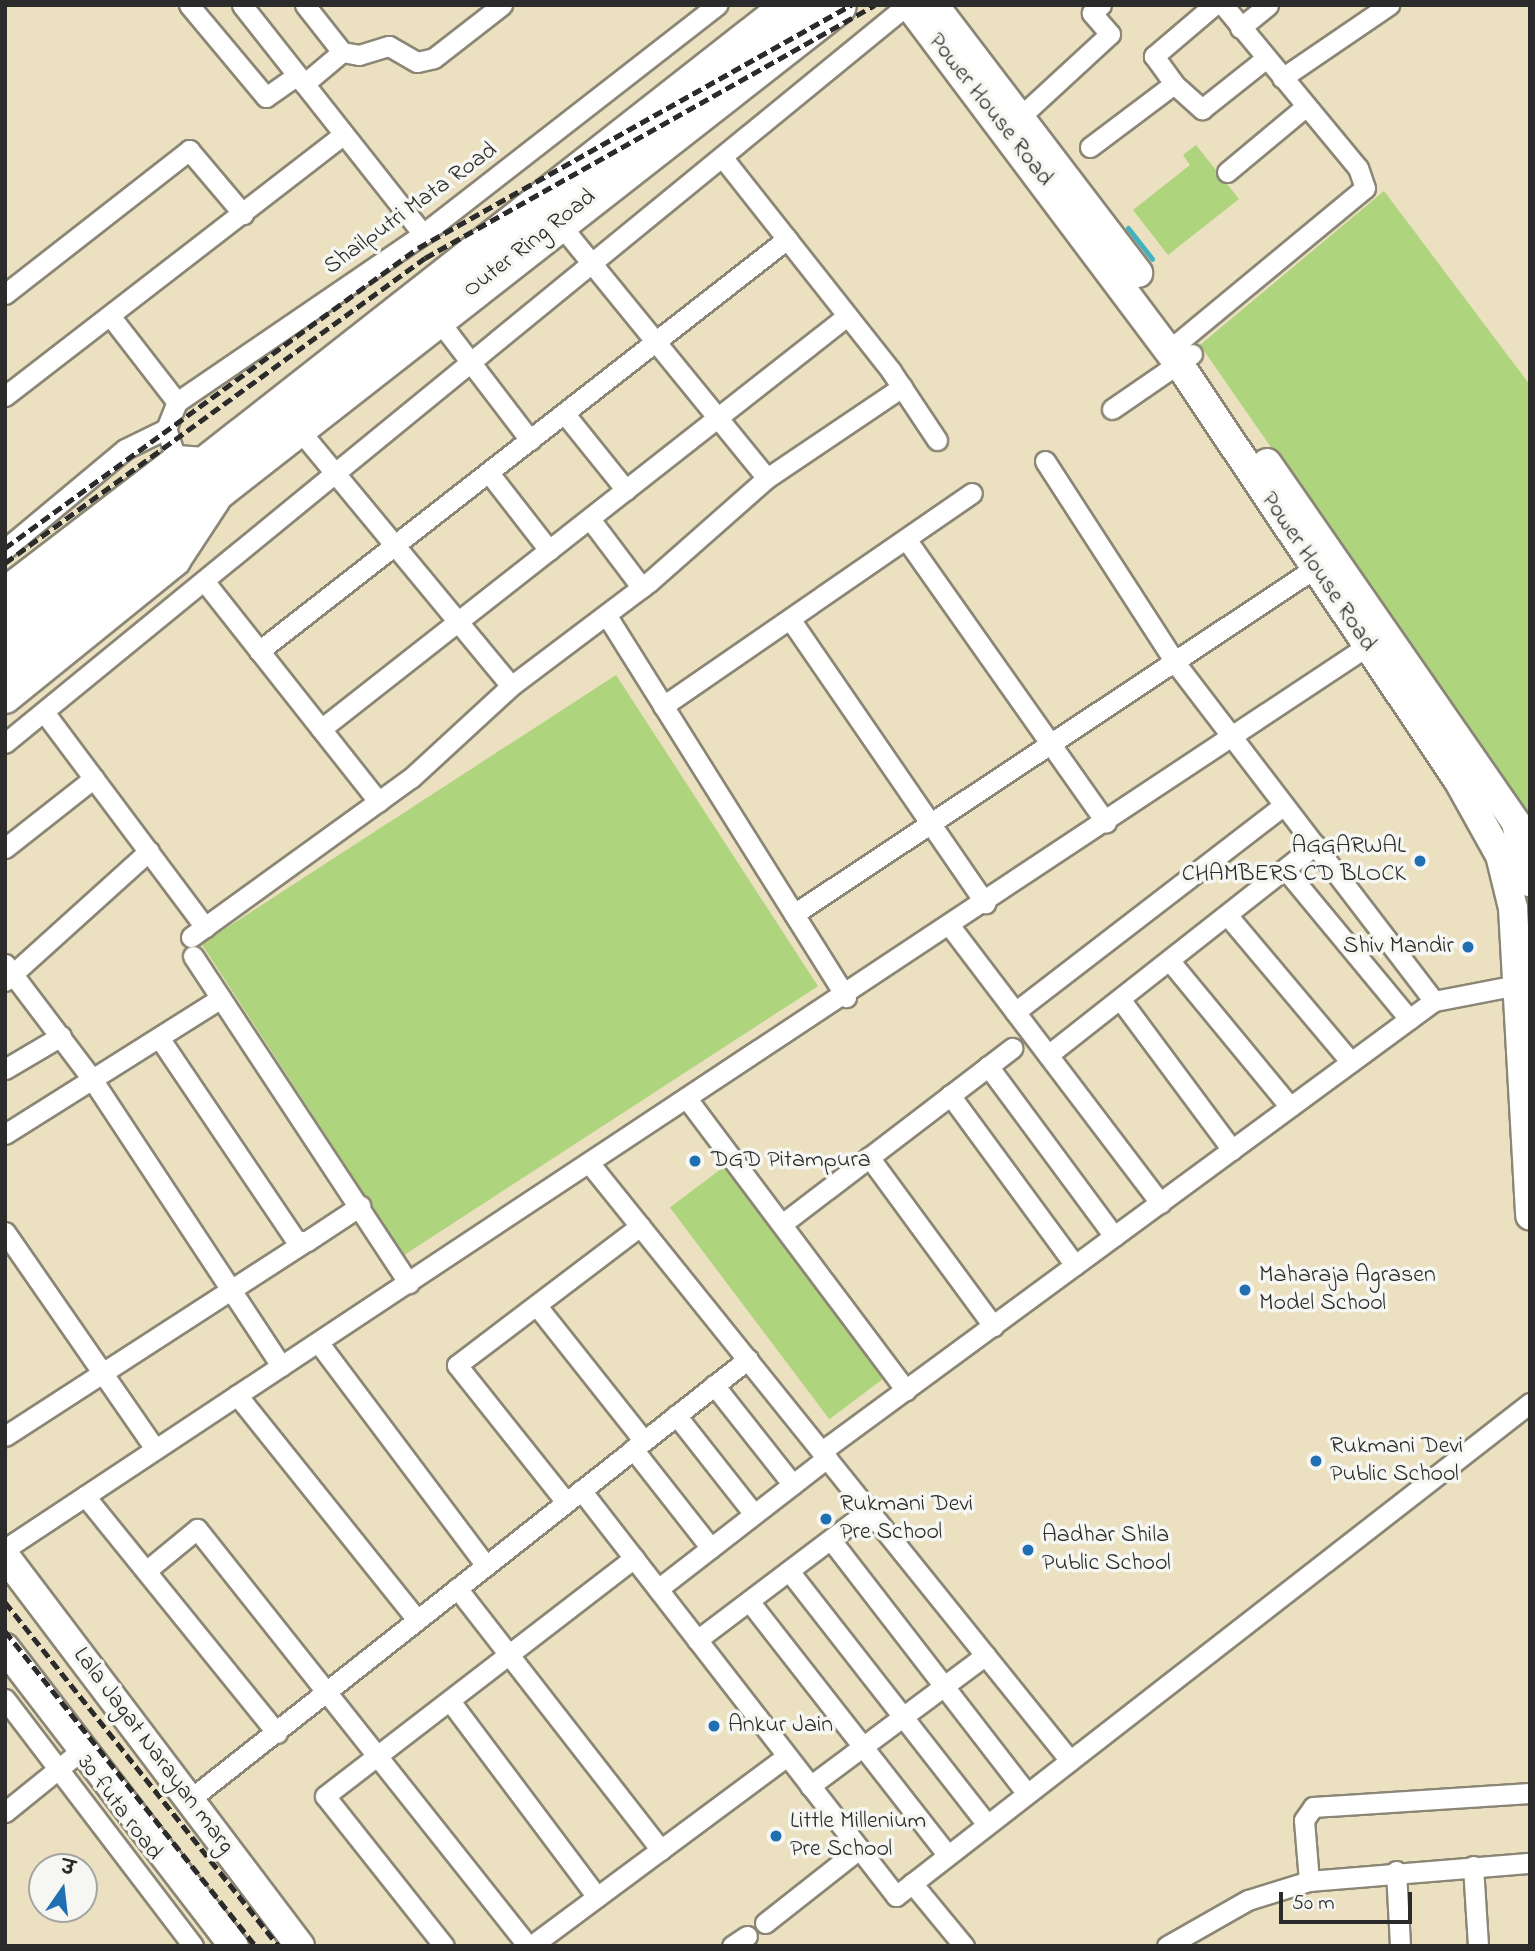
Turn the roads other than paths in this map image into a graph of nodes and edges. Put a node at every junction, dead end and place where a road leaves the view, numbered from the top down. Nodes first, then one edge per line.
1 (189, 5) edge
2 (242, 5) edge
3 (305, 5) edge
4 (502, 5) edge
5 (717, 5) edge
6 (791, 5) edge
7 (837, 5) edge
8 (908, 5) edge
9 (934, 5) edge
10 (1101, 5) edge
11 (1214, 5) edge
12 (1223, 5) edge
13 (1268, 5) edge
14 (1389, 5) edge
15 (1240, 27) junction
16 (342, 52) junction
17 (1265, 58) junction
18 (1282, 78) junction
19 (301, 79) junction
20 (1174, 83) junction
21 (1306, 107) junction
22 (1021, 116) junction
23 (344, 134) junction
24 (1090, 147) dead end
25 (723, 158) junction
26 (1227, 172) dead end
27 (243, 214) junction
28 (558, 222) junction
29 (423, 234) junction
30 (787, 239) junction
31 (596, 262) junction
32 (5, 294) edge
33 (847, 316) junction
34 (111, 317) junction
35 (436, 317) junction
36 (658, 340) junction
37 (1181, 352) junction
38 (471, 366) junction
39 (902, 387) junction
40 (5, 396) edge
41 (177, 402) junction
42 (1112, 409) dead end
43 (564, 413) junction
44 (719, 417) junction
45 (296, 426) junction
46 (166, 429) junction
47 (530, 440) junction
48 (937, 440) dead end
49 (1045, 461) dead end
50 (202, 470) junction
51 (489, 472) junction
52 (340, 474) junction
53 (767, 478) junction
54 (626, 490) junction
55 (972, 494) dead end
56 (590, 519) junction
57 (906, 539) junction
58 (396, 545) junction
59 (5, 549) edge
60 (549, 550) junction
61 (1315, 568) junction
62 (205, 582) junction
63 (642, 588) junction
64 (5, 594) edge
65 (607, 616) junction
66 (790, 619) junction
67 (5, 622) edge
68 (458, 622) junction
69 (1376, 640) junction
70 (260, 651) junction
71 (5, 656) edge
72 (1177, 665) junction
73 (510, 685) junction
74 (5, 697) edge
75 (663, 706) junction
76 (44, 712) junction
77 (321, 729) junction
78 (1232, 737) junction
79 (1053, 741) junction
80 (5, 743) edge
81 (94, 778) junction
82 (379, 802) junction
83 (1284, 805) junction
84 (1106, 822) junction
85 (930, 823) junction
86 (1315, 845) junction
87 (5, 848) edge
88 (1518, 849) edge
89 (149, 851) junction
90 (1285, 869) junction
91 (1530, 882) edge
92 (985, 903) junction
93 (794, 914) junction
94 (1227, 915) junction
95 (950, 926) junction
96 (197, 940) junction
97 (1169, 960) junction
98 (8, 973) edge
99 (1517, 985) junction
100 (846, 997) junction
101 (221, 998) junction
102 (1120, 999) junction
103 (1434, 1001) junction
104 (1015, 1012) junction
105 (1409, 1020) junction
106 (61, 1036) junction
107 (160, 1039) junction
108 (1012, 1048) dead end
109 (1048, 1055) junction
110 (1351, 1062) junction
111 (988, 1066) junction
112 (5, 1069) edge
113 (92, 1079) junction
114 (950, 1095) junction
115 (688, 1100) junction
116 (1290, 1107) junction
117 (5, 1134) edge
118 (1232, 1150) junction
119 (869, 1157) junction
120 (590, 1164) junction
121 (1160, 1203) junction
122 (360, 1206) junction
123 (1530, 1216) edge
124 (782, 1224) junction
125 (640, 1226) junction
126 (5, 1232) edge
127 (1114, 1236) junction
128 (307, 1241) junction
129 (1075, 1265) junction
130 (408, 1283) junction
131 (231, 1290) junction
132 (537, 1306) junction
133 (993, 1326) junction
134 (318, 1342) junction
135 (748, 1359) junction
136 (281, 1366) junction
137 (102, 1371) junction
138 (714, 1385) junction
139 (906, 1390) junction
140 (237, 1395) junction
141 (1530, 1403) edge
142 (676, 1416) junction
143 (5, 1436) edge
144 (638, 1445) junction
145 (155, 1448) junction
146 (825, 1455) junction
147 (793, 1485) junction
148 (85, 1496) junction
149 (574, 1496) junction
150 (869, 1510) junction
151 (753, 1513) junction
152 (831, 1539) junction
153 (712, 1548) junction
154 (6, 1550) edge
155 (634, 1558) junction
156 (486, 1566) junction
157 (146, 1571) junction
158 (789, 1571) junction
159 (457, 1588) junction
160 (658, 1589) junction
161 (749, 1601) junction
162 (417, 1620) junction
163 (697, 1640) junction
164 (5, 1648) edge
165 (509, 1654) junction
166 (986, 1655) junction
167 (946, 1684) junction
168 (328, 1693) junction
169 (5, 1699) edge
170 (450, 1701) junction
171 (905, 1714) junction
172 (277, 1733) junction
173 (863, 1746) junction
174 (83, 1749) junction
175 (378, 1756) junction
176 (787, 1756) junction
177 (1068, 1758) junction
178 (59, 1769) junction
179 (810, 1786) junction
180 (1025, 1791) junction
181 (1530, 1793) edge
182 (194, 1798) junction
183 (5, 1812) edge
184 (986, 1823) junction
185 (859, 1849) junction
186 (661, 1850) junction
187 (947, 1854) junction
188 (1530, 1863) edge
189 (1473, 1866) junction
190 (1396, 1871) junction
191 (1308, 1881) junction
192 (912, 1883) junction
193 (597, 1897) junction
194 (765, 1923) dead end
195 (193, 1946) edge
196 (234, 1946) edge
197 (300, 1946) edge
198 (314, 1946) edge
199 (444, 1946) edge
200 (530, 1946) edge
201 (964, 1946) edge
202 (1167, 1946) edge
203 (1400, 1946) edge
204 (1478, 1946) edge

1 - 19 street
2 - 19 street
3 - 16 street
4 - 16 street
5 - 29 street, Shailputri Mata Road
6 - 50 highway, Outer Ring Road
7 - 28 highway, Outer Ring Road
8 - 25 street
8 - 37 street, Power House Road
9 - 22 street, Power House Road
10 - 22 street
11 - 20 street
12 - 15 street
13 - 15 street
14 - 18 street
15 - 17 street
16 - 19 street
17 - 18 street
17 - 20 street
18 - 21 street
19 - 23 street
20 - 24 street
21 - 26 street
21 - 37 street
22 - 37 street, Power House Road
23 - 27 street
23 - 29 street
25 - 30 street
25 - 31 street
27 - 32 street
27 - 34 street
28 - 31 street
28 - 35 highway, Outer Ring Road
29 - 41 street, Shailputri Mata Road
30 - 33 street
30 - 36 street
31 - 36 street
31 - 38 street
33 - 39 street
33 - 44 street
34 - 40 street
34 - 41 street
35 - 38 street
35 - 45 highway, Outer Ring Road
36 - 43 street
36 - 44 street
37 - 42 street
37 - 61 street, Power House Road
37 - 69 street, Power House Road
38 - 47 street
38 - 52 street
39 - 48 street
39 - 53 street
41 - 46 street
43 - 47 street
43 - 54 street
44 - 53 street
44 - 54 street
45 - 50 highway, Outer Ring Road
45 - 52 street
46 - 50 street
46 - 59 street
47 - 51 street
49 - 72 street
50 - 64 main road
50 - 67 highway
50 - 71 highway
50 - 74 main road
51 - 58 street
51 - 60 street
52 - 58 street
52 - 62 street
53 - 63 street
54 - 56 street
55 - 57 street
56 - 60 street
56 - 63 street
57 - 66 street
57 - 79 street
58 - 68 street
58 - 70 street
60 - 68 street
61 - 69 street, Power House Road
61 - 72 street
62 - 70 street
62 - 76 street
63 - 65 street
65 - 73 street
65 - 75 street
66 - 75 street
66 - 85 street
68 - 73 street
68 - 77 street
69 - 78 street
69 - 88 street, Power House Road
70 - 77 street
72 - 78 street
72 - 79 street
73 - 82 street
75 - 93 street
76 - 80 street
76 - 81 street
77 - 82 street
78 - 83 street
78 - 84 street
79 - 84 street
79 - 85 street
81 - 87 street
81 - 89 street
82 - 96 street
83 - 86 street
83 - 104 street
84 - 92 street
85 - 92 street
85 - 93 street
86 - 90 street
86 - 103 street
88 - 91 street, Power House Road
88 - 99 street, Power House Road
89 - 96 street
89 - 98 street
90 - 94 street
90 - 105 street
92 - 95 street
93 - 100 street
94 - 97 street
94 - 110 street
95 - 100 street
95 - 104 street
96 - 101 street
97 - 102 street
97 - 116 street
98 - 106 street
99 - 103 street
99 - 123 street, Power House Road
100 - 115 street
101 - 107 street
101 - 122 street
102 - 109 street
102 - 118 street
103 - 105 street
104 - 109 street
105 - 110 street
106 - 112 street
106 - 113 street
107 - 113 street
107 - 128 street
108 - 111 street
109 - 121 street
110 - 116 street
111 - 114 street
111 - 127 street
113 - 117 street
113 - 131 street
114 - 119 street
114 - 129 street
115 - 120 street
115 - 124 street
116 - 118 street
118 - 121 street
119 - 124 street
119 - 133 street
120 - 125 street
120 - 130 street
121 - 127 street
122 - 128 street
122 - 130 street
124 - 139 street
125 - 132 street
125 - 135 street
126 - 137 street
127 - 129 street
128 - 131 street
129 - 133 street
130 - 134 street
131 - 136 street
131 - 137 street
132 - 144 street
132 - 149 street
133 - 139 street
134 - 136 street
134 - 156 street
135 - 138 street
135 - 146 street
136 - 140 street
137 - 143 street
137 - 145 street
138 - 142 street
138 - 147 street
139 - 146 street
140 - 145 street
140 - 162 street
141 - 177 street
142 - 144 street
142 - 151 street
144 - 149 street
144 - 153 street
145 - 148 street
146 - 147 street
146 - 150 street
147 - 151 street
148 - 154 street
148 - 157 street
149 - 155 street
149 - 156 street
150 - 152 street
150 - 166 street
151 - 153 street
152 - 158 street
152 - 167 street
153 - 160 street
154 - 182 street, Lala Jagat Narayan marg
155 - 160 street
155 - 165 street
156 - 159 street
157 - 168 street
157 - 172 street
158 - 161 street
158 - 171 street
159 - 162 street
159 - 165 street
160 - 163 street
161 - 163 street
161 - 173 street
162 - 168 street
163 - 176 street
164 - 174 street
165 - 170 street
165 - 186 street
166 - 167 street
166 - 177 street
167 - 171 street
167 - 180 street
168 - 172 street
168 - 175 street
169 - 178 street, 30 futa road
170 - 175 street
170 - 193 street
171 - 173 street
171 - 184 street
172 - 182 street
173 - 179 street
173 - 187 street
174 - 178 street
174 - 196 street
175 - 199 street
175 - 200 street
176 - 179 street
176 - 186 street
177 - 180 street
178 - 183 street
178 - 195 street, 30 futa road
179 - 185 street
180 - 184 street
181 - 191 street
182 - 197 street, Lala Jagat Narayan marg
182 - 198 street
184 - 187 street
185 - 192 street
185 - 194 street
186 - 193 street
187 - 192 street
188 - 189 street
189 - 190 street
189 - 204 street
190 - 191 street
190 - 203 street
191 - 202 street
192 - 201 street
193 - 200 street

